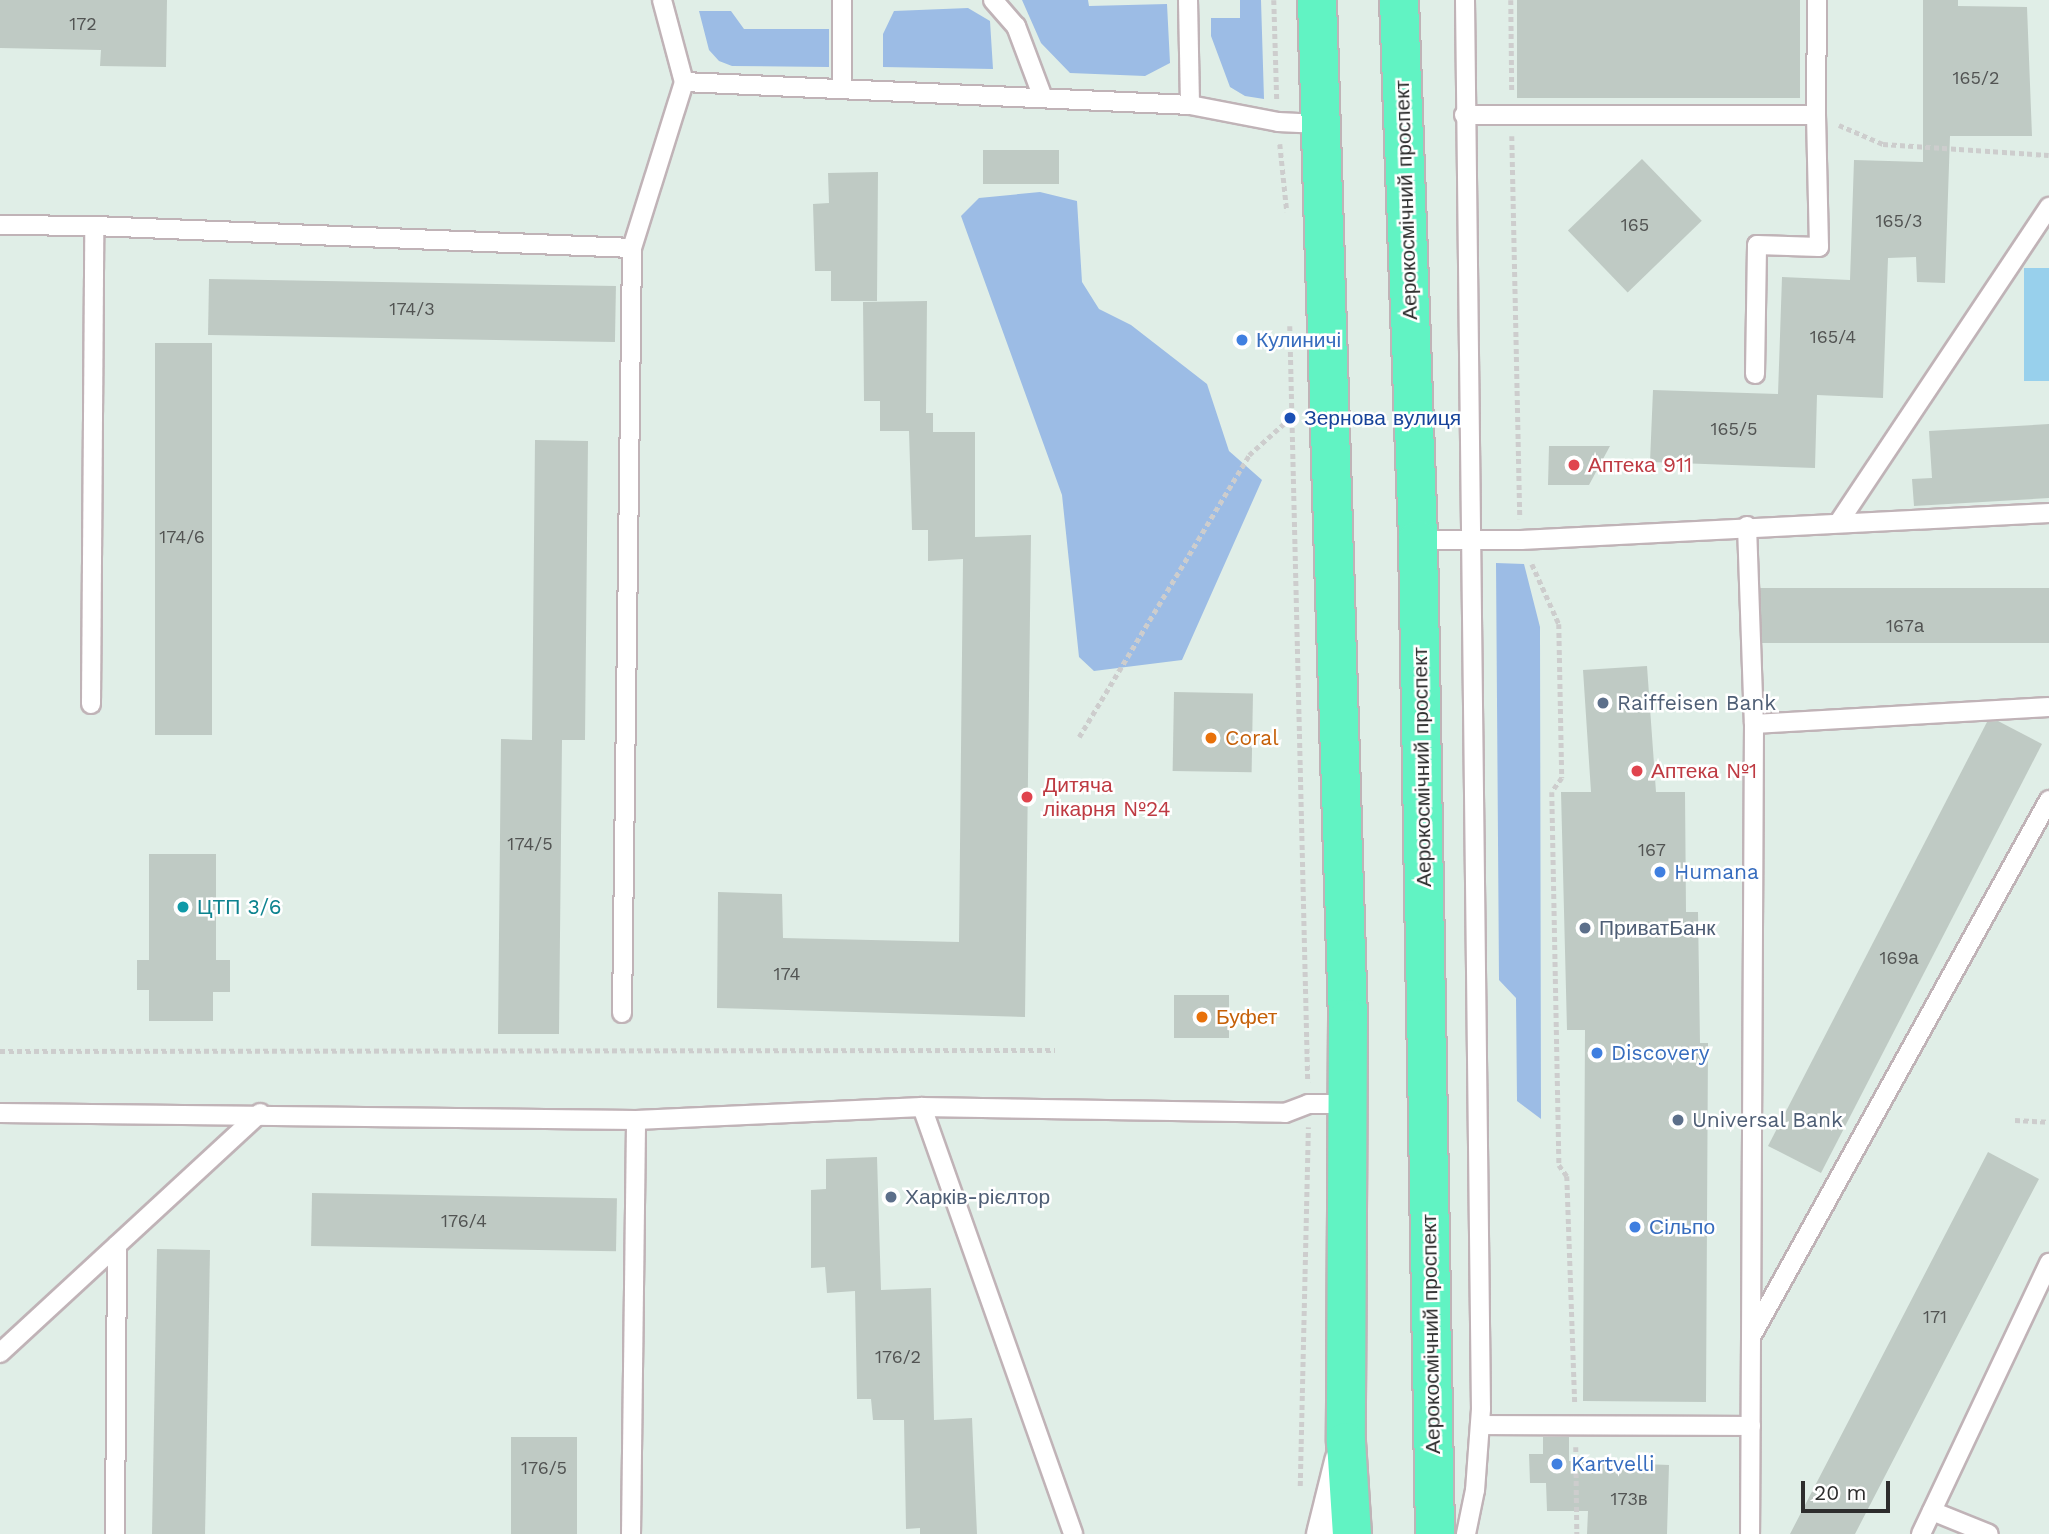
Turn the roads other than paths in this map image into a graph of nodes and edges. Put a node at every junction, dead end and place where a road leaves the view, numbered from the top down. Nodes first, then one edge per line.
1 (662, 0) edge
2 (842, 0) edge
3 (993, 0) edge
4 (1188, 0) edge
5 (1317, 0) edge
6 (1399, 0) edge
7 (1465, 0) edge
8 (1817, 0) edge
9 (684, 82) junction
10 (842, 87) junction
11 (1042, 95) junction
12 (1190, 105) junction
13 (1465, 115) junction
14 (1816, 115) junction
15 (1320, 124) junction
16 (2049, 207) edge
17 (0, 225) edge
18 (94, 226) junction
19 (632, 248) junction
20 (1755, 374) dead end
21 (2049, 513) edge
22 (1839, 522) junction
23 (1747, 526) junction
24 (1418, 540) junction
25 (1471, 540) junction
26 (91, 704) dead end
27 (2049, 706) edge
28 (1754, 724) junction
29 (2049, 800) edge
30 (622, 1013) dead end
31 (1349, 1104) junction
32 (922, 1107) junction
33 (260, 1113) junction
34 (0, 1114) edge
35 (636, 1120) junction
36 (117, 1245) junction
37 (2049, 1263) edge
38 (1751, 1336) junction
39 (0, 1353) edge
40 (1481, 1425) junction
41 (1751, 1426) junction
42 (1346, 1442) junction
43 (1932, 1511) junction
44 (115, 1534) edge
45 (631, 1534) edge
46 (1073, 1534) edge
47 (1324, 1534) edge
48 (1352, 1534) edge
49 (1435, 1534) edge
50 (1466, 1534) edge
51 (1750, 1534) edge
52 (1921, 1534) edge
53 (1989, 1534) edge

1 - 9 lane
2 - 10 lane
3 - 11 lane
4 - 12 lane
5 - 15 main road
6 - 24 main road, Аерокосмічний проспект
7 - 13 lane
8 - 14 lane
9 - 10 lane
9 - 19 lane
10 - 11 lane
11 - 12 lane
12 - 15 lane
13 - 14 lane
13 - 25 lane
14 - 20 lane
15 - 31 main road
16 - 22 lane
17 - 18 lane
18 - 19 lane
18 - 26 lane
19 - 30 lane
21 - 22 lane
22 - 23 lane
23 - 25 lane
23 - 28 lane
24 - 25 lane
24 - 49 main road, Аерокосмічний проспект
25 - 40 lane
27 - 28 lane
28 - 38 lane
29 - 38 lane
31 - 32 lane
31 - 42 main road
32 - 35 lane
32 - 46 lane
33 - 34 lane
33 - 35 lane
33 - 36 lane
35 - 45 lane
36 - 39 lane
36 - 44 lane
37 - 43 lane
38 - 41 lane
40 - 41 lane
40 - 50 lane
41 - 51 lane
42 - 47 street
42 - 48 main road
43 - 52 lane
43 - 53 lane

